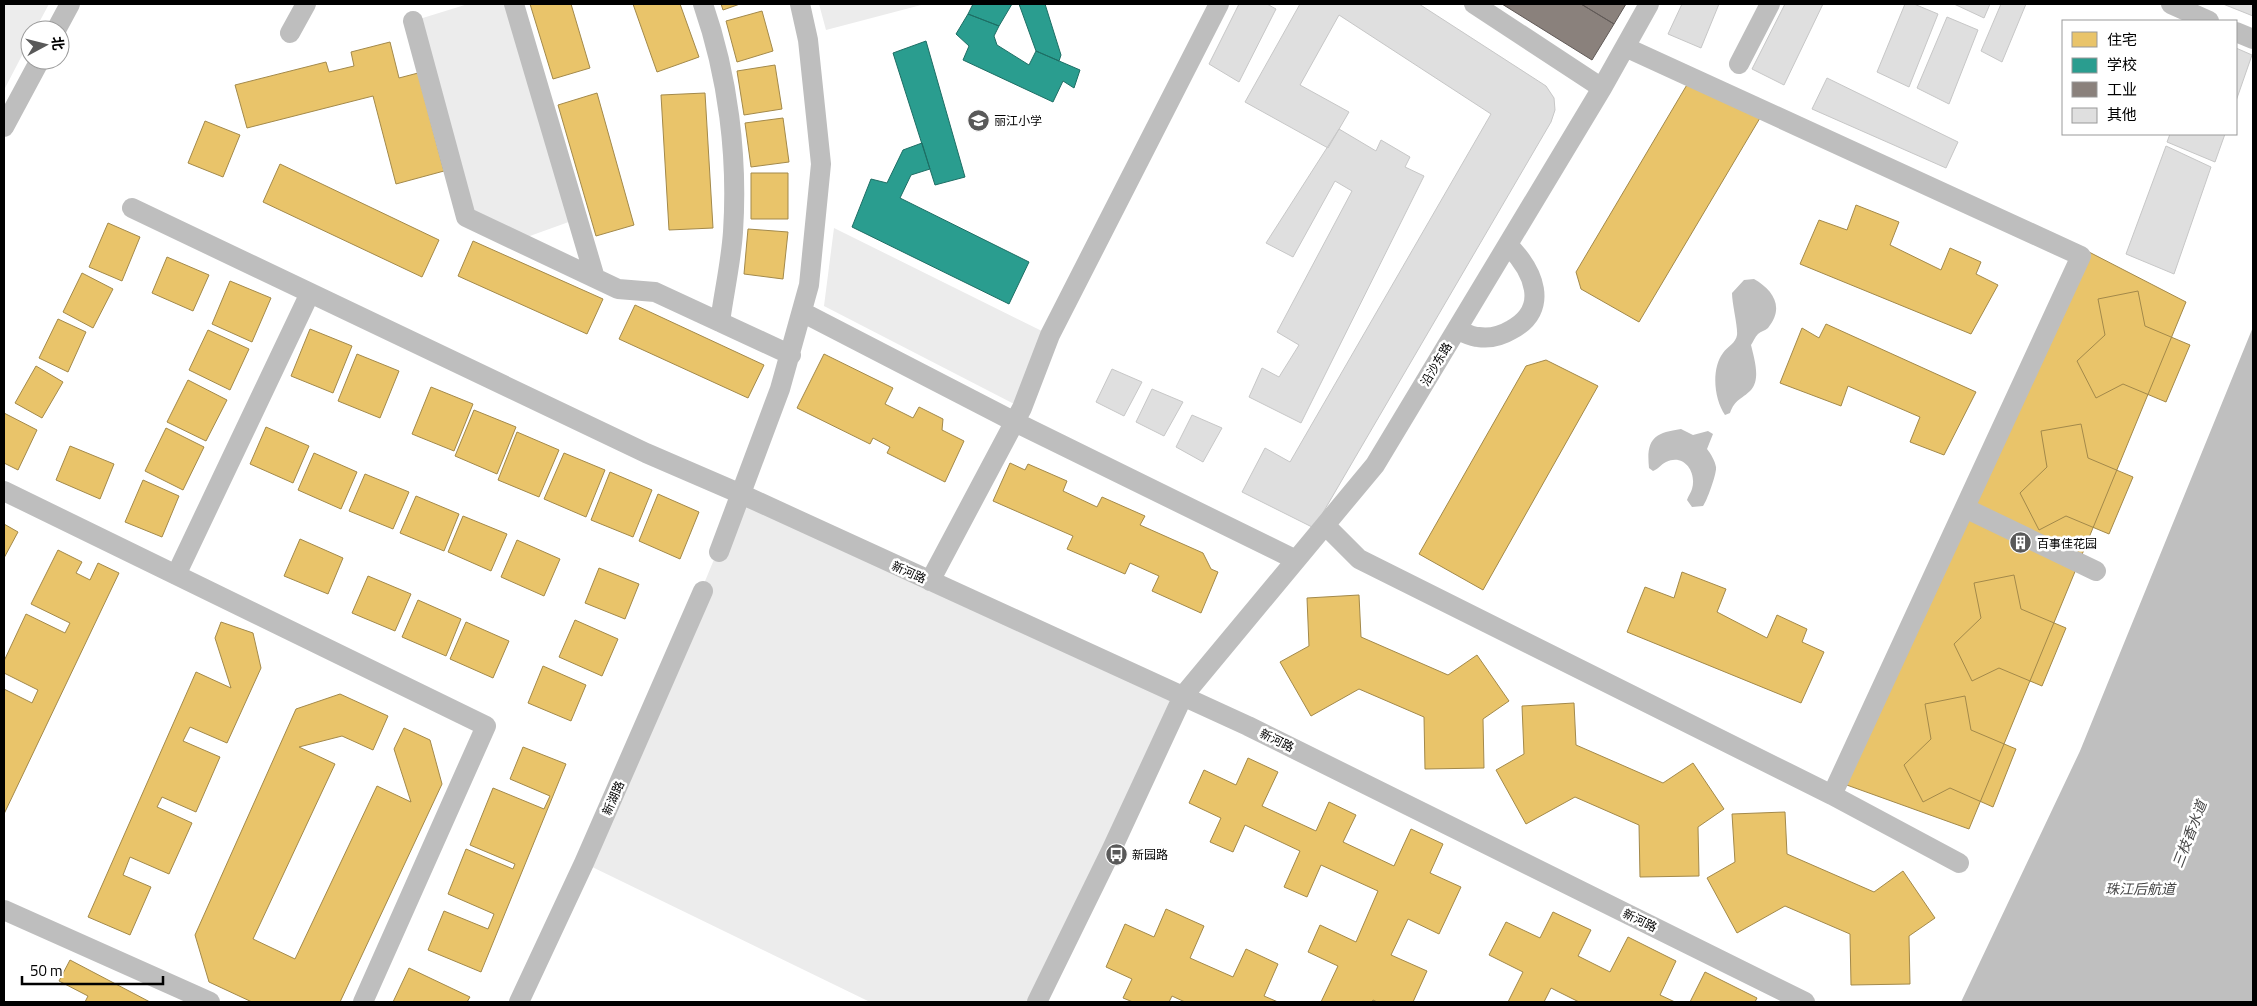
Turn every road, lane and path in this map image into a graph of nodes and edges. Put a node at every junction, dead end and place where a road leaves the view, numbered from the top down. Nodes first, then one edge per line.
1 (70, 4) edge
2 (306, 4) edge
3 (514, 4) edge
4 (703, 4) edge
5 (800, 4) edge
6 (1219, 4) edge
7 (1474, 4) edge
8 (1649, 4) edge
9 (1770, 4) edge
10 (2170, 4) edge
11 (61, 20) edge
12 (414, 20) dead end
13 (2207, 20) edge
14 (2237, 32) edge
15 (290, 33) dead end
16 (2253, 39) edge
17 (1625, 47) junction
18 (1739, 64) dead end
19 (35, 70) edge
20 (1602, 88) junction
21 (4, 127) edge
22 (132, 208) dead end
23 (1508, 244) junction
24 (595, 278) junction
25 (310, 293) junction
26 (802, 312) junction
27 (720, 322) junction
28 (1457, 330) junction
29 (791, 355) junction
30 (1015, 422) junction
31 (4, 491) edge
32 (741, 494) junction
33 (1965, 508) junction
34 (1325, 526) junction
35 (719, 552) dead end
36 (1296, 560) junction
37 (2096, 571) dead end
38 (176, 575) junction
39 (930, 582) junction
40 (703, 591) dead end
41 (1183, 696) junction
42 (1832, 795) junction
43 (1959, 862) dead end
44 (4, 910) edge
45 (1042, 1000) edge
46 (210, 1002) edge
47 (363, 1002) edge
48 (519, 1002) edge
49 (1805, 1002) edge

1 - 11 street
2 - 15 street
3 - 24 street
4 - 27 street
5 - 26 street
6 - 30 street
7 - 20 street
8 - 17 street, 沿沙东路
9 - 18 street
10 - 13 street
12 - 24 street
14 - 16 street
17 - 20 street, 沿沙东路
17 - 33 street
19 - 21 street
20 - 23 street, 沿沙东路
22 - 25 street, 新河路
23 - 28 street, 沿沙东路
23 - 28 street
24 - 27 street
25 - 32 street, 新河路
25 - 38 street
26 - 29 street
26 - 30 street
27 - 29 street
28 - 34 street, 沿沙东路
29 - 32 street
30 - 36 street
30 - 39 street
31 - 38 street
32 - 35 street
32 - 39 street, 新河路
33 - 37 street
33 - 42 street
34 - 36 street, 沿沙东路
34 - 42 street
36 - 41 street, 沿沙东路
38 - 47 street
39 - 41 street, 新河路
40 - 48 street, 新湖路
41 - 45 street
41 - 49 street, 新河路
42 - 43 street
44 - 46 street

